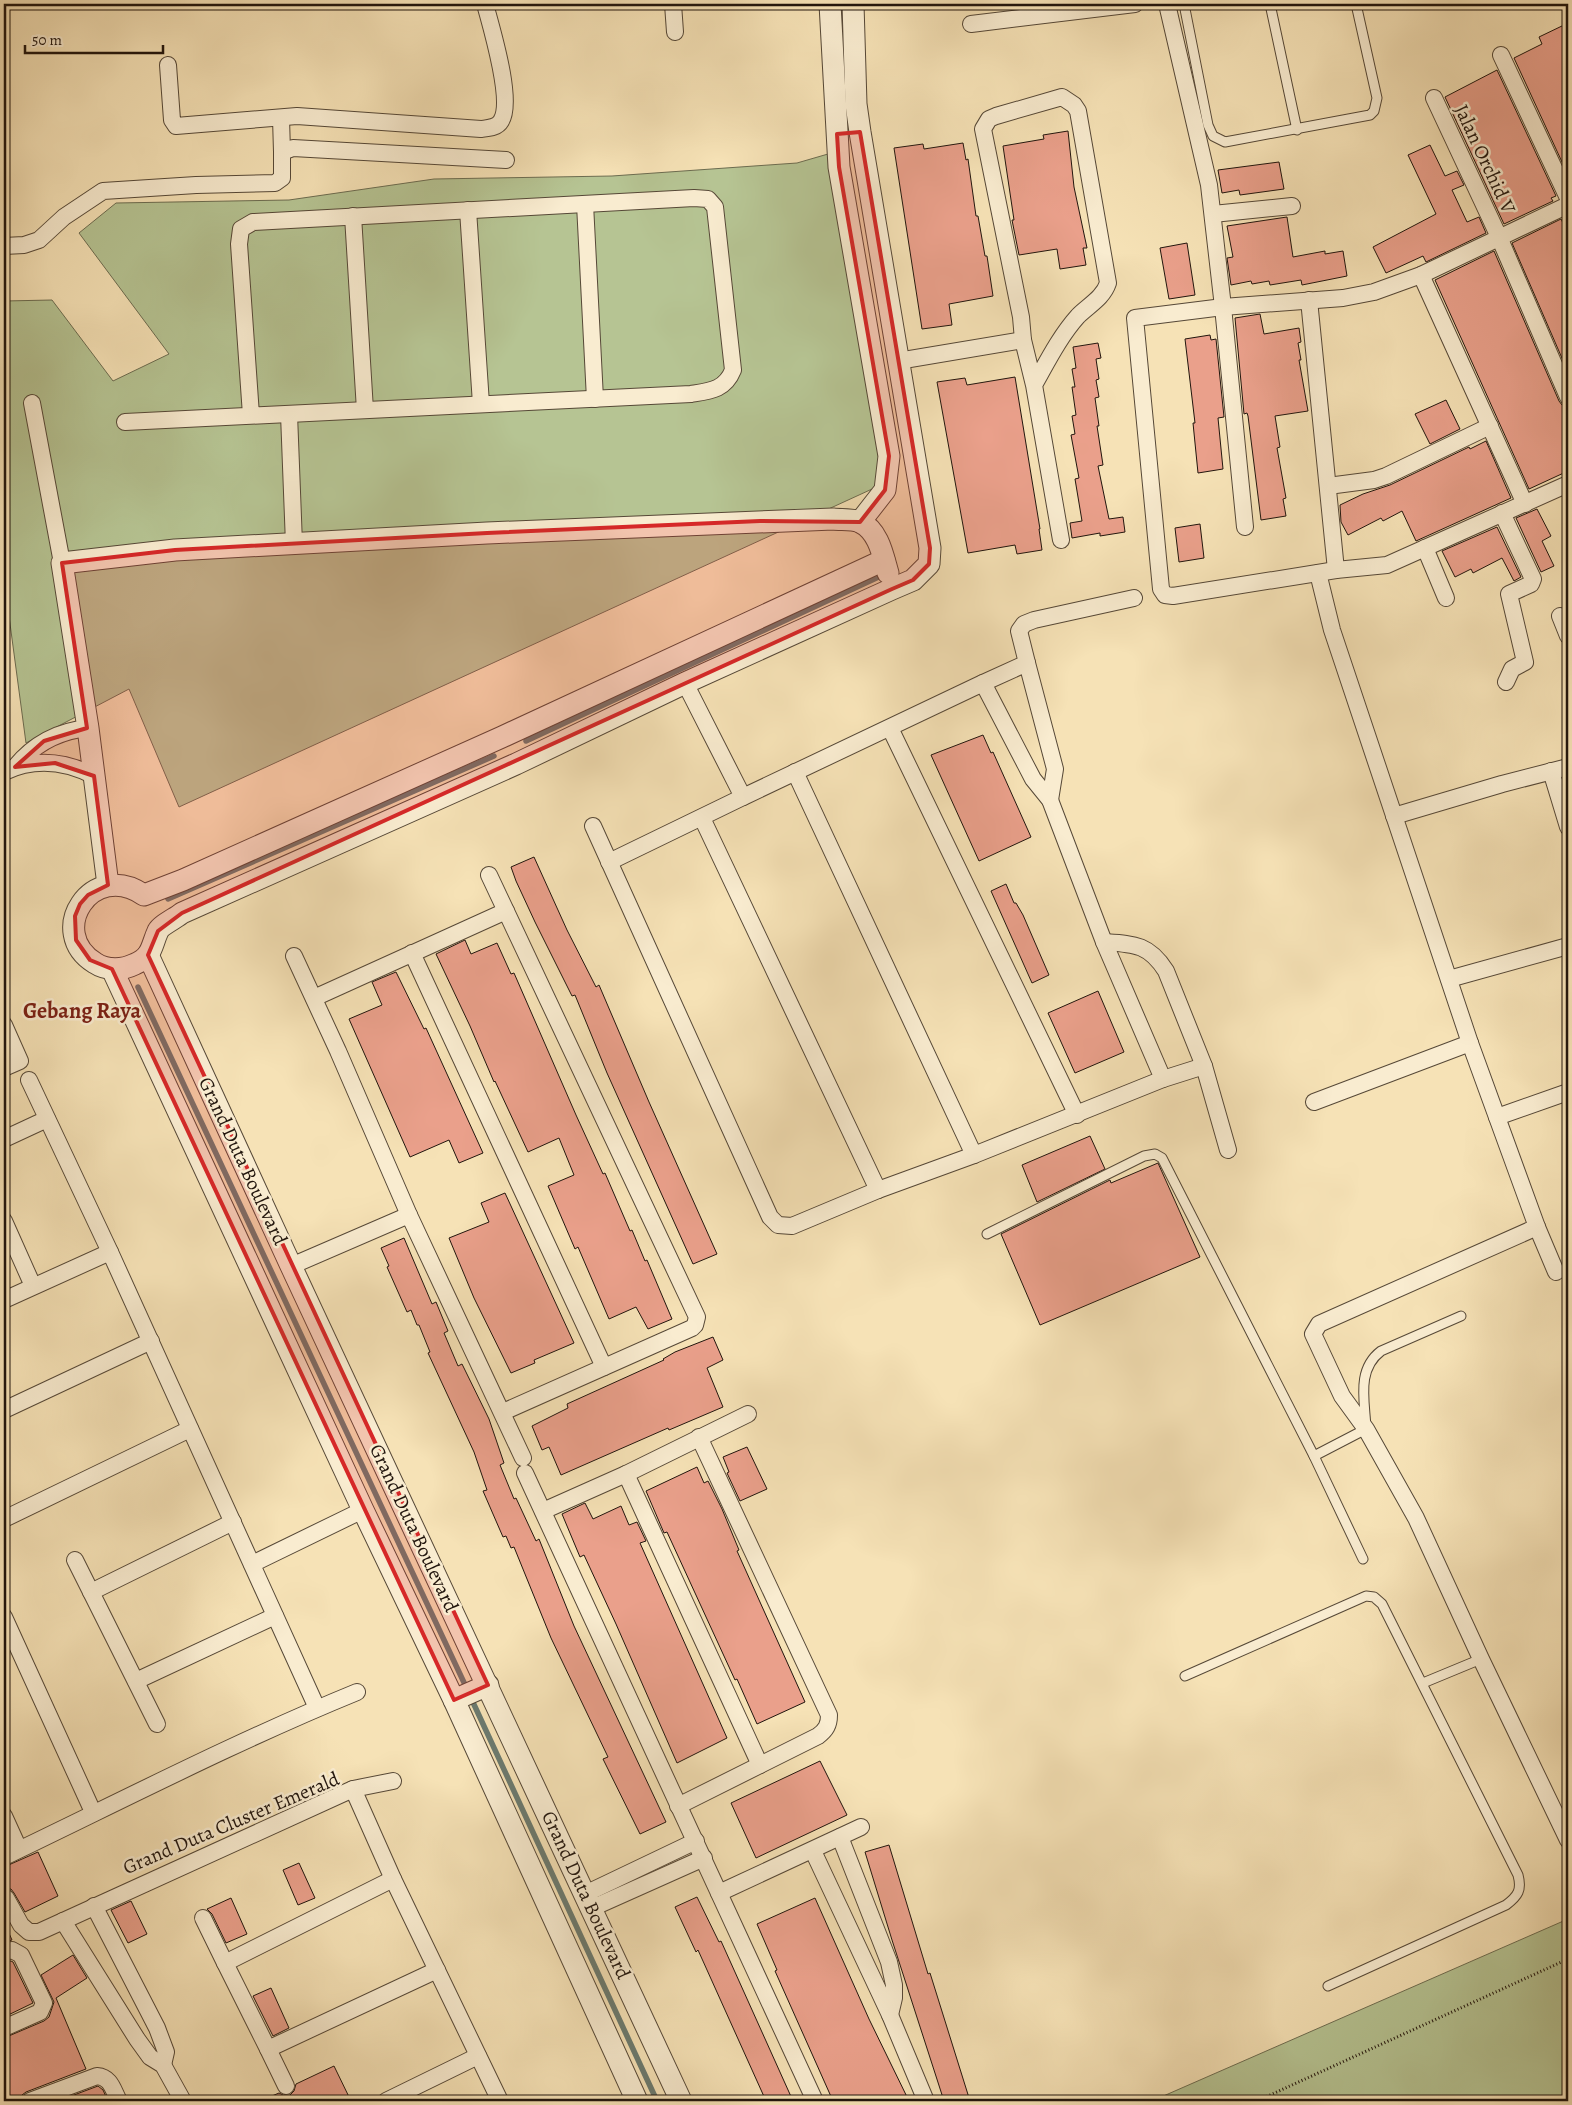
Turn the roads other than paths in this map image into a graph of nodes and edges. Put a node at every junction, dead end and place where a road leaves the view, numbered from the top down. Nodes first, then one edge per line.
1 (485, 4) edge
2 (674, 4) edge
3 (830, 4) edge
4 (853, 4) edge
5 (1135, 4) edge
6 (1167, 4) edge
7 (1184, 4) edge
8 (1270, 4) edge
9 (1356, 4) edge
10 (970, 24) dead end
11 (675, 32) dead end
12 (1501, 54) dead end
13 (168, 65) dead end
14 (1434, 98) dead end
15 (281, 118) junction
16 (1297, 130) junction
17 (860, 132) junction
18 (837, 134) junction
19 (282, 152) junction
20 (506, 160) dead end
21 (1568, 198) edge
22 (585, 204) junction
23 (1568, 205) edge
24 (1292, 206) dead end
25 (468, 210) junction
26 (1213, 214) junction
27 (353, 216) junction
28 (1499, 237) junction
29 (4, 246) edge
30 (1421, 275) junction
31 (1309, 300) junction
32 (1223, 307) junction
33 (1023, 340) junction
34 (898, 361) junction
35 (1034, 385) junction
36 (1568, 397) edge
37 (594, 399) junction
38 (32, 403) dead end
39 (481, 404) junction
40 (365, 410) junction
41 (290, 414) junction
42 (251, 415) junction
43 (125, 422) dead end
44 (1490, 426) junction
45 (1568, 484) edge
46 (1328, 486) junction
47 (1524, 504) junction
48 (1502, 514) junction
49 (860, 522) junction
50 (1245, 527) dead end
51 (1061, 540) dead end
52 (294, 544) junction
53 (1425, 548) junction
54 (884, 560) junction
55 (62, 563) junction
56 (1336, 570) junction
57 (1318, 573) junction
58 (892, 589) junction
59 (1134, 598) dead end
60 (1446, 598) dead end
61 (1560, 616) dead end
62 (1568, 636) edge
63 (1027, 663) junction
64 (1506, 682) dead end
65 (686, 683) junction
66 (983, 683) junction
67 (88, 728) junction
68 (890, 728) junction
69 (509, 751) junction
70 (1568, 767) edge
71 (9, 769) edge
72 (1550, 771) junction
73 (795, 772) junction
74 (94, 776) junction
75 (743, 797) junction
76 (1050, 800) junction
77 (1394, 816) junction
78 (702, 818) junction
79 (593, 826) dead end
80 (1568, 826) edge
81 (609, 862) junction
82 (489, 875) dead end
83 (108, 885) junction
84 (506, 910) junction
85 (1104, 942) junction
86 (1568, 946) edge
87 (412, 953) junction
88 (148, 955) junction
89 (294, 956) dead end
90 (112, 969) junction
91 (1449, 979) junction
92 (314, 998) junction
93 (4, 1025) edge
94 (1470, 1043) junction
95 (1204, 1066) junction
96 (4, 1068) edge
97 (1163, 1079) junction
98 (29, 1080) dead end
99 (1568, 1092) edge
100 (1314, 1102) dead end
101 (1077, 1115) junction
102 (1497, 1118) junction
103 (47, 1119) junction
104 (4, 1139) edge
105 (1228, 1150) dead end
106 (974, 1155) junction
107 (878, 1190) junction
108 (409, 1215) junction
109 (4, 1221) edge
110 (1537, 1227) junction
111 (987, 1234) dead end
112 (110, 1252) junction
113 (291, 1266) junction
114 (1556, 1272) dead end
115 (33, 1286) junction
116 (4, 1300) edge
117 (1461, 1316) dead end
118 (150, 1341) junction
119 (604, 1367) junction
120 (4, 1410) edge
121 (503, 1412) junction
122 (748, 1414) dead end
123 (190, 1429) junction
124 (1366, 1429) junction
125 (699, 1437) junction
126 (1314, 1456) junction
127 (626, 1474) junction
128 (363, 1510) junction
129 (543, 1512) junction
130 (4, 1518) edge
131 (233, 1522) junction
132 (1363, 1559) dead end
133 (75, 1560) dead end
134 (252, 1564) junction
135 (90, 1592) junction
136 (275, 1616) junction
137 (5, 1623) edge
138 (1481, 1659) junction
139 (1185, 1676) dead end
140 (136, 1681) junction
141 (1423, 1683) junction
142 (357, 1692) dead end
143 (470, 1693) junction
144 (317, 1708) junction
145 (157, 1724) dead end
146 (760, 1765) junction
147 (393, 1781) dead end
148 (353, 1790) junction
149 (678, 1806) junction
150 (93, 1812) junction
151 (4, 1816) edge
152 (860, 1827) dead end
153 (840, 1837) junction
154 (1568, 1840) edge
155 (696, 1841) junction
156 (19, 1850) junction
157 (814, 1851) junction
158 (4, 1857) edge
159 (704, 1858) junction
160 (393, 1879) junction
161 (719, 1893) junction
162 (6, 1898) dead end
163 (588, 1901) junction
164 (94, 1906) junction
165 (203, 1918) dead end
166 (63, 1921) junction
167 (4, 1952) edge
168 (225, 1963) junction
169 (437, 1970) junction
170 (1328, 1986) dead end
171 (890, 2015) junction
172 (4, 2028) edge
173 (268, 2049) junction
174 (478, 2056) junction
175 (163, 2065) junction
176 (286, 2086) dead end
177 (30, 2101) edge
178 (119, 2101) edge
179 (183, 2101) edge
180 (386, 2101) edge
181 (500, 2101) edge
182 (637, 2101) edge
183 (681, 2101) edge
184 (815, 2101) edge
185 (926, 2101) edge

1 - 15 street
2 - 11 street
3 - 18 street
4 - 17 street
5 - 10 street
6 - 26 street
7 - 16 lane
8 - 16 lane
9 - 16 lane
12 - 21 street
13 - 15 street
14 - 28 street, Jalan Orchid V
15 - 19 street
17 - 18 street
17 - 34 street
18 - 49 street
19 - 20 street
19 - 29 street
22 - 25 street
22 - 37 street
22 - 37 street
23 - 28 street
24 - 26 street
25 - 27 street
25 - 39 street
26 - 32 street
27 - 40 street
27 - 42 street
28 - 30 street
28 - 36 street, Jalan Orchid V
30 - 31 street
30 - 44 street
31 - 32 street
31 - 46 street
32 - 50 street
32 - 57 street
33 - 34 street
33 - 35 street
33 - 35 street
34 - 58 street
35 - 51 street
37 - 39 street
38 - 55 street
39 - 40 street
40 - 41 street
41 - 42 street
41 - 52 street
42 - 43 street
44 - 46 street
44 - 47 street
45 - 47 street
46 - 56 street
47 - 48 street
48 - 53 street
48 - 64 street
49 - 52 street
49 - 54 street
52 - 55 street
53 - 56 street
53 - 60 street
54 - 58 street
54 - 69 street
55 - 67 street
56 - 57 street
57 - 77 street
58 - 65 street
59 - 63 street
61 - 62 street
63 - 66 street
63 - 76 street
65 - 69 street
65 - 75 street
66 - 68 street
66 - 76 street
67 - 71 street
67 - 74 street
68 - 73 street
68 - 101 street
69 - 83 street
69 - 88 street
70 - 72 street
71 - 74 street
72 - 77 street
72 - 80 street
73 - 75 street
73 - 106 street
74 - 83 street
75 - 78 street
76 - 85 street
77 - 91 street
78 - 81 street
78 - 107 street
79 - 81 street
81 - 107 street
82 - 84 street
83 - 90 street
84 - 87 street
84 - 119 street
85 - 95 street
85 - 97 street
86 - 91 street
87 - 92 street
87 - 119 street
88 - 90 street
88 - 113 street, Grand Duta Boulevard
89 - 92 street
90 - 128 street, Grand Duta Boulevard
91 - 94 street
92 - 108 street
93 - 96 street
94 - 100 street
94 - 102 street
95 - 97 street
95 - 105 street
97 - 101 street
98 - 103 street
99 - 102 street
101 - 106 street
102 - 110 street
103 - 104 street
103 - 112 street
106 - 107 street
108 - 113 street
108 - 121 street
109 - 115 street
110 - 114 street
110 - 124 street
111 - 126 lane
112 - 115 street
112 - 118 street
113 - 143 street, Grand Duta Boulevard
115 - 116 street
117 - 124 lane
118 - 120 street
118 - 123 street
119 - 121 street
121 - 129 street
122 - 125 street
123 - 130 street
123 - 131 street
124 - 126 lane
124 - 138 street
125 - 127 street
125 - 146 street
126 - 132 lane
127 - 129 street
127 - 146 street
128 - 134 street
128 - 143 street, Grand Duta Boulevard
129 - 149 street
131 - 134 street
131 - 135 street
133 - 135 street
134 - 136 street
135 - 140 street
136 - 140 street
136 - 144 street
137 - 150 street
138 - 141 lane
138 - 154 street
139 - 141 lane
140 - 145 street
141 - 170 lane
142 - 144 street
143 - 163 street, Grand Duta Boulevard
143 - 182 street, Grand Duta Boulevard
144 - 150 street
146 - 149 street
147 - 148 street
148 - 160 street, Grand Duta Cluster Emerald
148 - 164 street, Grand Duta Cluster Emerald
149 - 155 street
150 - 156 street
151 - 156 street
152 - 153 street
153 - 157 street
153 - 171 street
155 - 159 street
155 - 163 street
156 - 158 street
157 - 161 street
157 - 171 street
159 - 161 street
159 - 163 street
160 - 168 street
160 - 169 street, Grand Duta Cluster Emerald
161 - 184 street
162 - 166 street, Grand Duta Cluster Emerald
163 - 183 street, Grand Duta Boulevard
164 - 166 street, Grand Duta Cluster Emerald
164 - 175 street
165 - 168 street
166 - 175 street
167 - 172 street
168 - 173 street
169 - 173 street
169 - 174 street, Grand Duta Cluster Emerald
171 - 185 street
173 - 176 street
174 - 180 street
174 - 181 street, Grand Duta Cluster Emerald
175 - 179 street
177 - 178 street

